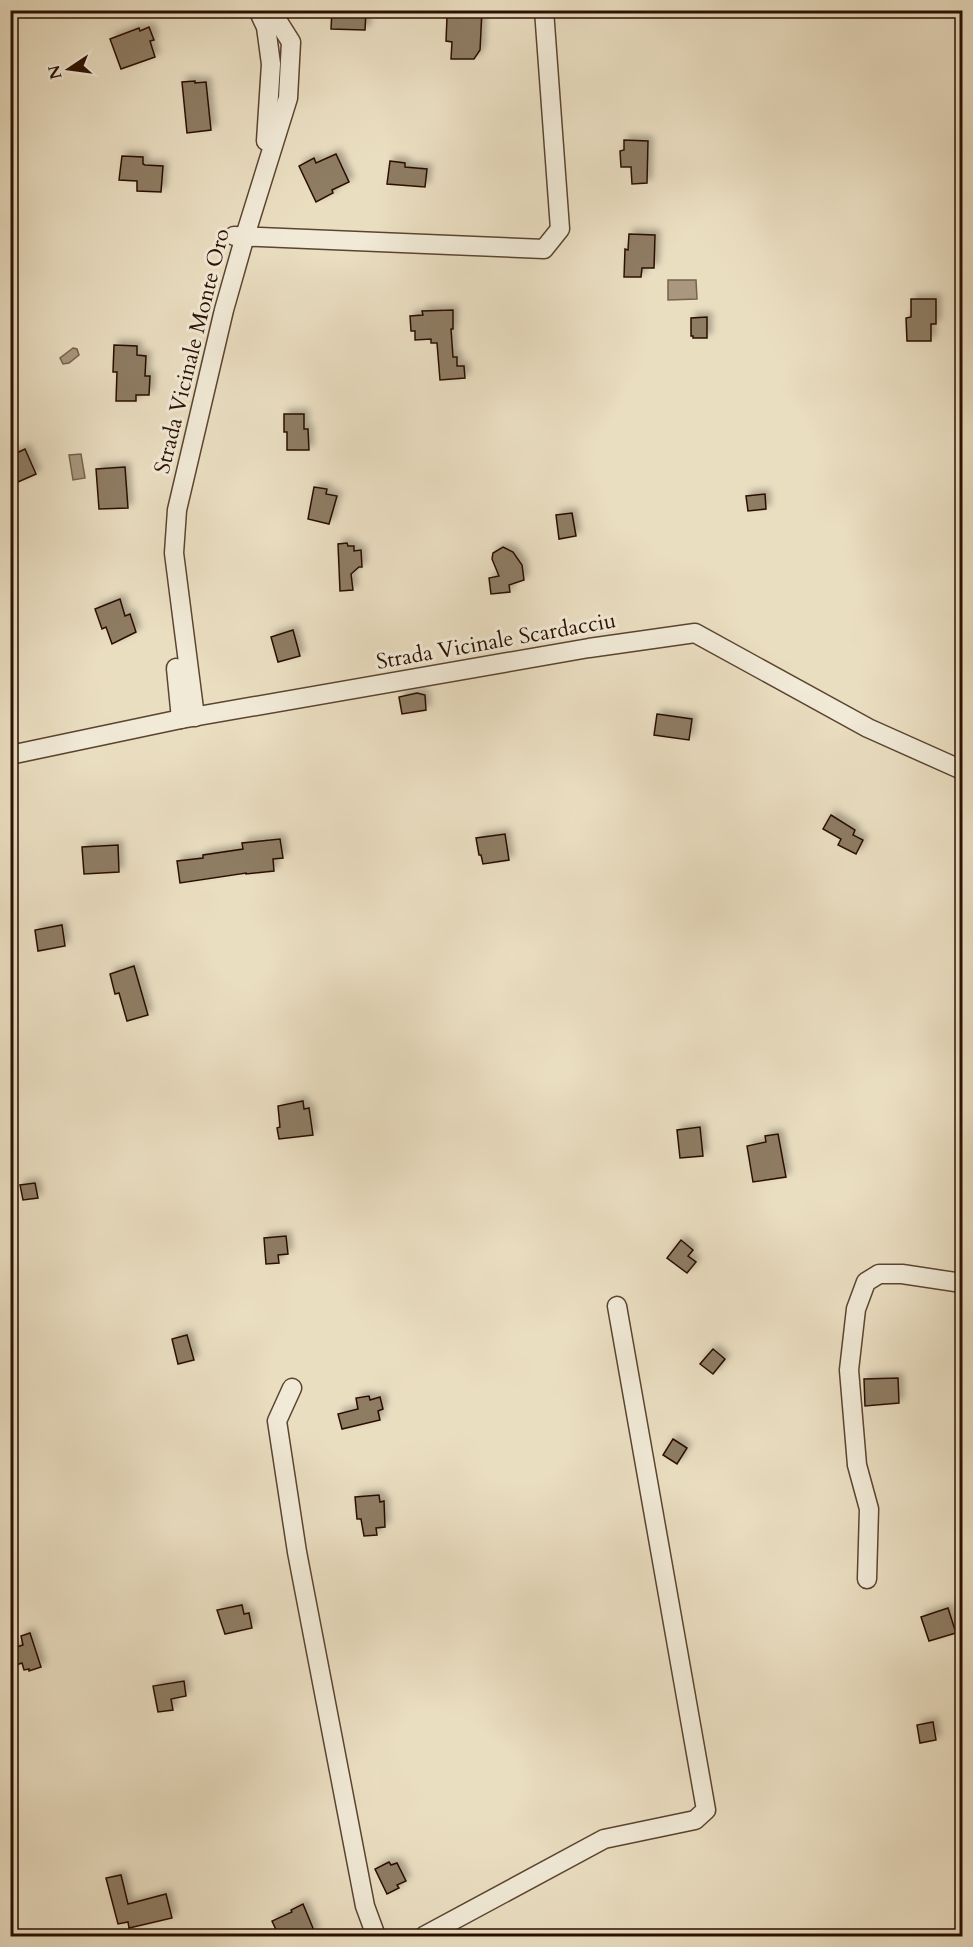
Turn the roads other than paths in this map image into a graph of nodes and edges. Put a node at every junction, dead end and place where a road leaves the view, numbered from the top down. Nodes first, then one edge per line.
1 (258, 10) edge
2 (265, 10) edge
3 (544, 10) edge
4 (239, 236) junction
5 (188, 718) junction
6 (10, 755) edge
7 (963, 770) edge
8 (963, 1283) edge
9 (617, 1306) dead end
10 (292, 1388) dead end
11 (867, 1579) dead end
12 (376, 1936) edge
13 (424, 1936) edge

1 - 4 street, Strada Vicinale Monte Oro
2 - 4 street, Strada Vicinale Monte Oro
3 - 4 street
4 - 5 street, Strada Vicinale Monte Oro
5 - 6 street, Strada Vicinale Scardacciu
5 - 7 street, Strada Vicinale Scardacciu
8 - 11 street
9 - 13 street
10 - 12 street

